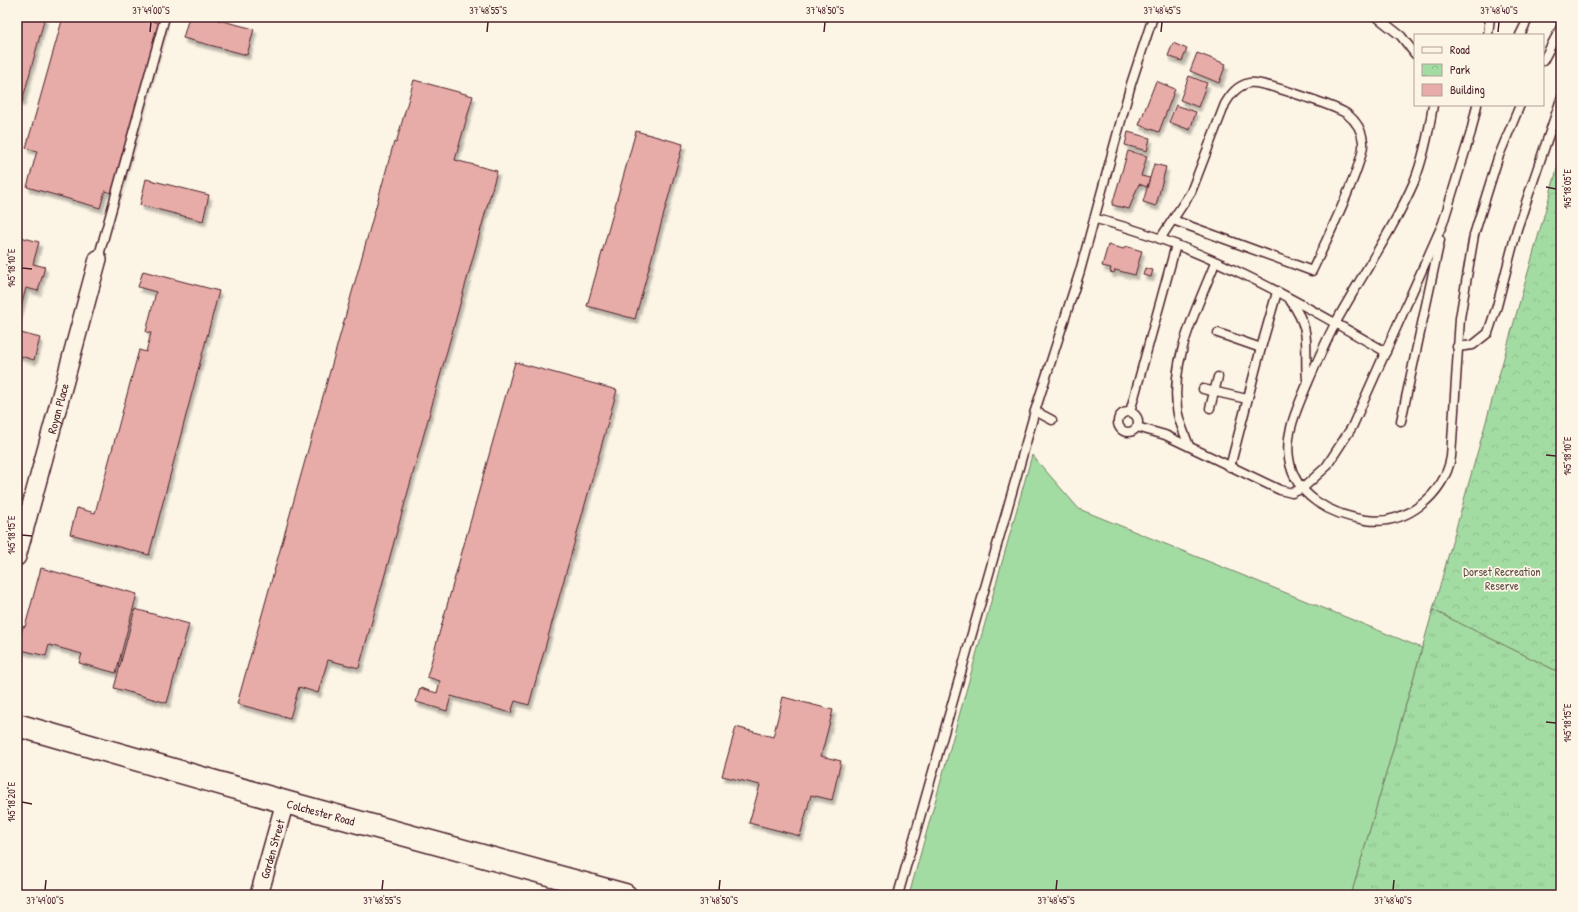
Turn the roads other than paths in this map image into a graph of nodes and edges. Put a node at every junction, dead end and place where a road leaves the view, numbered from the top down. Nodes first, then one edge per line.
1 (165, 17) edge
2 (1153, 17) edge
3 (1377, 17) edge
4 (1490, 17) edge
5 (1528, 17) edge
6 (1561, 27) edge
7 (1488, 34) edge
8 (1520, 34) edge
9 (1414, 53) edge
10 (1544, 59) edge
11 (1561, 99) edge
12 (1433, 106) edge
13 (1477, 106) edge
14 (1515, 106) edge
15 (1519, 106) edge
16 (1515, 114) junction
17 (1096, 219) junction
18 (1173, 220) junction
19 (1443, 223) junction
20 (1160, 239) junction
21 (1176, 245) junction
22 (98, 259) joint
23 (1215, 262) junction
24 (1277, 292) junction
25 (1289, 298) junction
26 (1336, 323) junction
27 (1218, 333) dead end
28 (1457, 347) junction
29 (1261, 348) junction
30 (1386, 352) junction
31 (1218, 377) dead end
32 (1308, 383) junction
33 (1203, 389) dead end
34 (1215, 391) junction
35 (1247, 399) junction
36 (1210, 408) dead end
37 (1035, 411) junction
38 (1130, 412) junction
39 (1052, 420) dead end
40 (1401, 421) dead end
41 (1137, 427) junction
42 (1189, 446) junction
43 (1230, 467) junction
44 (1303, 488) junction
45 (17, 557) edge
46 (17, 725) edge
47 (285, 802) junction
48 (259, 895) edge
49 (625, 895) edge
50 (898, 895) edge

1 - 22 lane
2 - 17 lane
3 - 9 lane
4 - 7 lane
5 - 8 lane
6 - 10 lane
11 - 28 lane
12 - 26 lane
13 - 19 lane
14 - 16 lane
15 - 16 lane
16 - 28 lane
17 - 20 lane
17 - 37 lane
18 - 18 lane
18 - 20 lane
19 - 30 lane
19 - 40 lane
20 - 21 lane
21 - 23 lane
21 - 38 lane
22 - 45 street, Royan Place
23 - 24 lane
23 - 42 lane
24 - 25 lane
24 - 29 lane
25 - 26 lane
25 - 32 lane
26 - 30 lane
26 - 32 lane
27 - 29 lane
28 - 44 lane
29 - 35 lane
30 - 44 lane
31 - 34 lane
32 - 44 lane
33 - 34 lane
34 - 35 lane
34 - 36 lane
35 - 43 lane
37 - 39 lane
37 - 50 lane
38 - 41 lane
38 - 41 lane
41 - 42 lane
42 - 43 lane
43 - 44 lane
46 - 47 main road, Colchester Road
47 - 48 street, Garden Street
47 - 49 main road, Colchester Road

